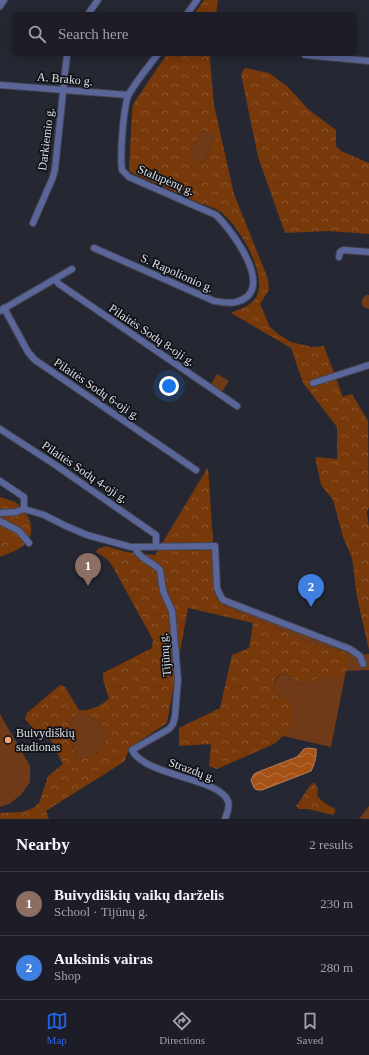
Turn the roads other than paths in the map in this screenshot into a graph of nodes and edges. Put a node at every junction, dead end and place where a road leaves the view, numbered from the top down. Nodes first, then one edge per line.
1 (4, 0) edge
2 (98, 0) edge
3 (197, 0) edge
4 (0, 6) edge
5 (89, 12) edge
6 (188, 12) edge
7 (67, 56) edge
8 (157, 56) edge
9 (316, 56) edge
10 (369, 61) edge
11 (0, 85) edge
12 (63, 90) junction
13 (128, 95) junction
14 (33, 223) dead end
15 (94, 248) dead end
16 (369, 252) edge
17 (339, 257) dead end
18 (72, 269) dead end
19 (55, 280) junction
20 (252, 291) joint
21 (2, 309) edge
22 (369, 365) edge
23 (313, 383) dead end
24 (237, 406) dead end
25 (0, 429) edge
26 (196, 470) dead end
27 (0, 481) edge
28 (24, 509) junction
29 (0, 513) edge
30 (0, 521) edge
31 (30, 543) dead end
32 (156, 546) junction
33 (136, 547) junction
34 (362, 664) dead end
35 (132, 750) joint
36 (225, 819) edge

1 - 4 street
2 - 5 street
3 - 6 street
7 - 12 street, Darkiemio g.
8 - 13 street, Stalupėnų g.
9 - 10 street
11 - 12 street, A. Brako g.
12 - 13 street, A. Brako g.
12 - 14 street, Darkiemio g.
13 - 20 street, Stalupėnų g.
15 - 20 street, S. Rapolionio g.
16 - 17 street
18 - 19 street
19 - 21 street
19 - 24 street, Pilaitės Sodų 8-oji g.
21 - 26 street, Pilaitės Sodų 6-oji g.
22 - 23 street
25 - 32 street, Pilaitės Sodų 4-oji g.
27 - 28 street
28 - 29 street
28 - 33 street
30 - 31 street
32 - 33 street
32 - 34 street
33 - 35 street, Tijūnų g.
35 - 36 street, Strazdų g.

